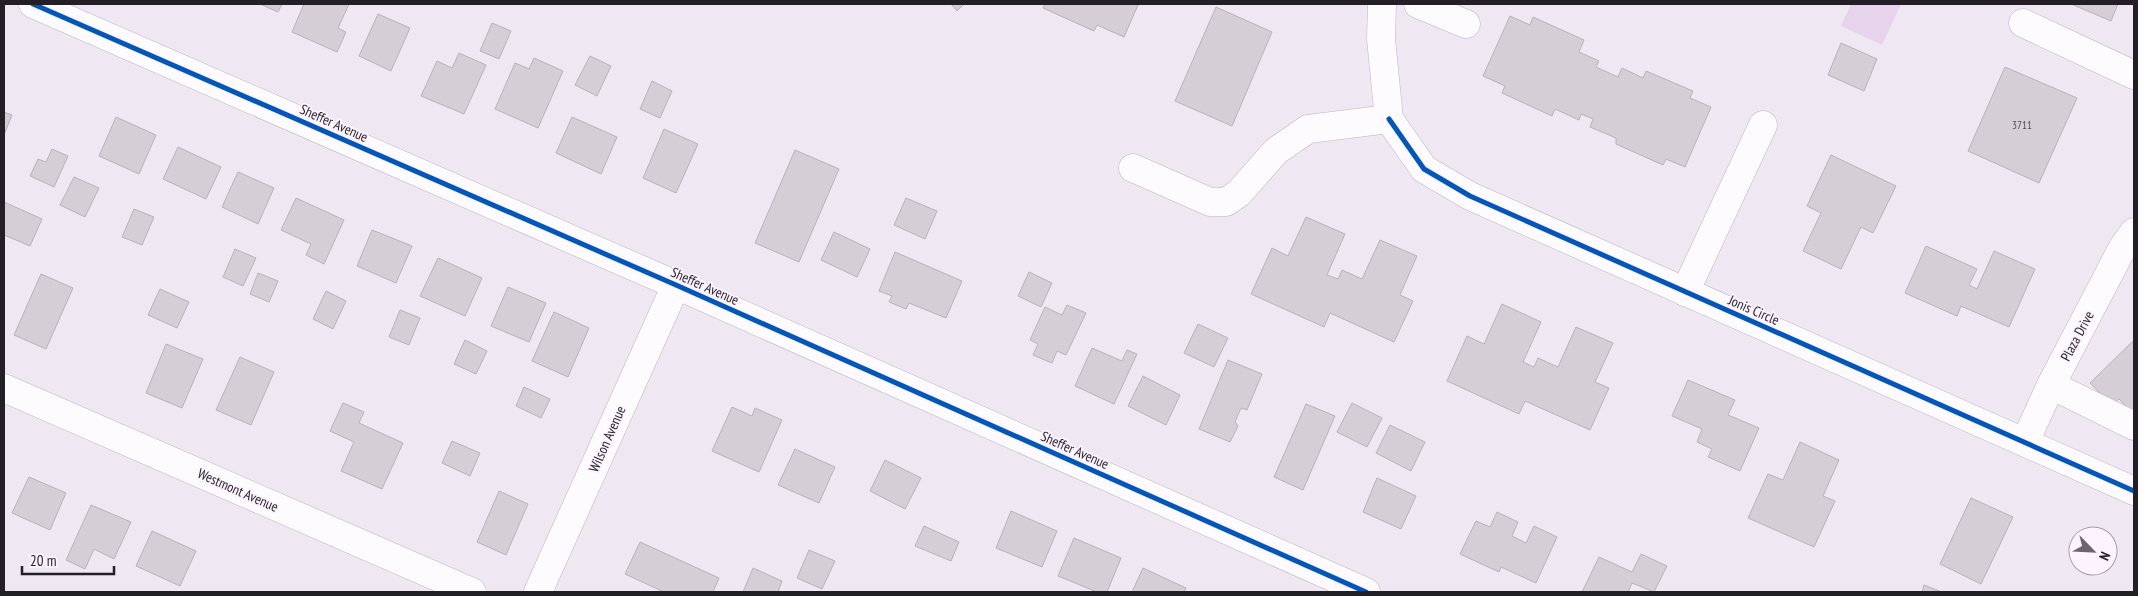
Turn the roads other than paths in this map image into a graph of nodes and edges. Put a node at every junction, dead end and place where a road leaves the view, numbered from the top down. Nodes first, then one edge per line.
1 (32, 4) edge
2 (1382, 4) edge
3 (1418, 4) edge
4 (2023, 23) dead end
5 (1466, 24) dead end
6 (2134, 75) edge
7 (1389, 119) junction
8 (1763, 126) dead end
9 (1133, 168) dead end
10 (2134, 232) edge
11 (676, 285) junction
12 (1685, 292) junction
13 (2051, 384) junction
14 (4, 388) edge
15 (2134, 426) edge
16 (2025, 442) junction
17 (2134, 491) edge
18 (472, 592) edge
19 (538, 592) edge
20 (1366, 592) edge

1 - 11 street, Sheffer Avenue
2 - 7 street
3 - 5 street
4 - 6 street
7 - 9 street
7 - 12 street, Jonis Circle
8 - 12 street
10 - 13 street, Plaza Drive
11 - 19 street, Wilson Avenue
11 - 20 street, Sheffer Avenue
12 - 16 street, Jonis Circle
13 - 15 street
13 - 16 street, Plaza Drive
14 - 18 street, Westmont Avenue
16 - 17 street, Jonis Circle

